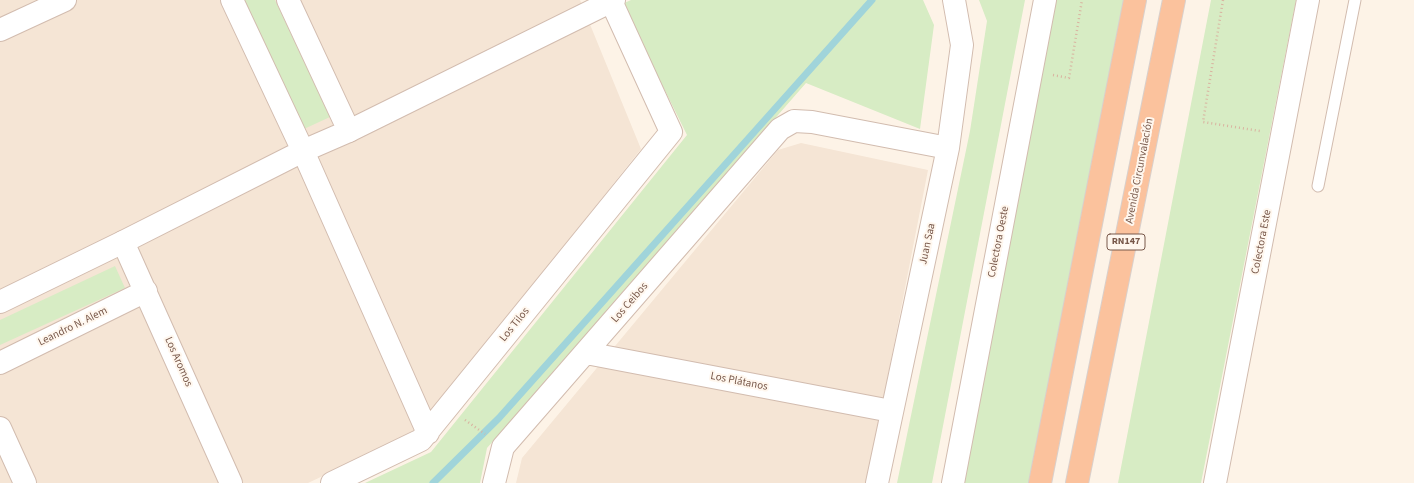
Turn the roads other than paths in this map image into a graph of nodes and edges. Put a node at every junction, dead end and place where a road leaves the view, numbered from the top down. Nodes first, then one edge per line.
1 (65, 0) edge
2 (232, 0) edge
3 (288, 0) edge
4 (1045, 0) edge
5 (1135, 0) edge
6 (1174, 0) edge
7 (1308, 0) edge
8 (1355, 0) edge
9 (612, 1) edge
10 (955, 2) edge
11 (0, 30) edge
12 (349, 131) junction
13 (948, 148) junction
14 (303, 151) junction
15 (1318, 186) dead end
16 (123, 242) junction
17 (146, 291) junction
18 (0, 302) edge
19 (586, 353) junction
20 (0, 363) edge
21 (891, 411) junction
22 (0, 428) edge
23 (428, 433) junction
24 (25, 483) edge
25 (231, 483) edge
26 (332, 483) edge
27 (494, 483) edge
28 (876, 483) edge
29 (953, 483) edge
30 (1040, 483) edge
31 (1077, 483) edge
32 (1215, 483) edge

1 - 11 street
2 - 14 street
3 - 12 street
4 - 29 street, Colectora Oeste
5 - 30 highway
6 - 31 highway, Avenida Circunvalación / RN147
7 - 32 street, Colectora Este
8 - 15 lane
9 - 12 street
9 - 23 street, Los Tilos
10 - 13 street, Juan Saa
12 - 14 street
13 - 19 street, Los Ceibos
13 - 21 street, Juan Saa
14 - 16 street
14 - 23 street
16 - 17 street, Los Aromos
16 - 18 street
17 - 20 street, Leandro N. Alem
17 - 25 street, Los Aromos
19 - 21 street, Los Plátanos
19 - 27 street, Los Ceibos
21 - 28 street, Juan Saa
22 - 24 street
23 - 26 street, Los Tilos

